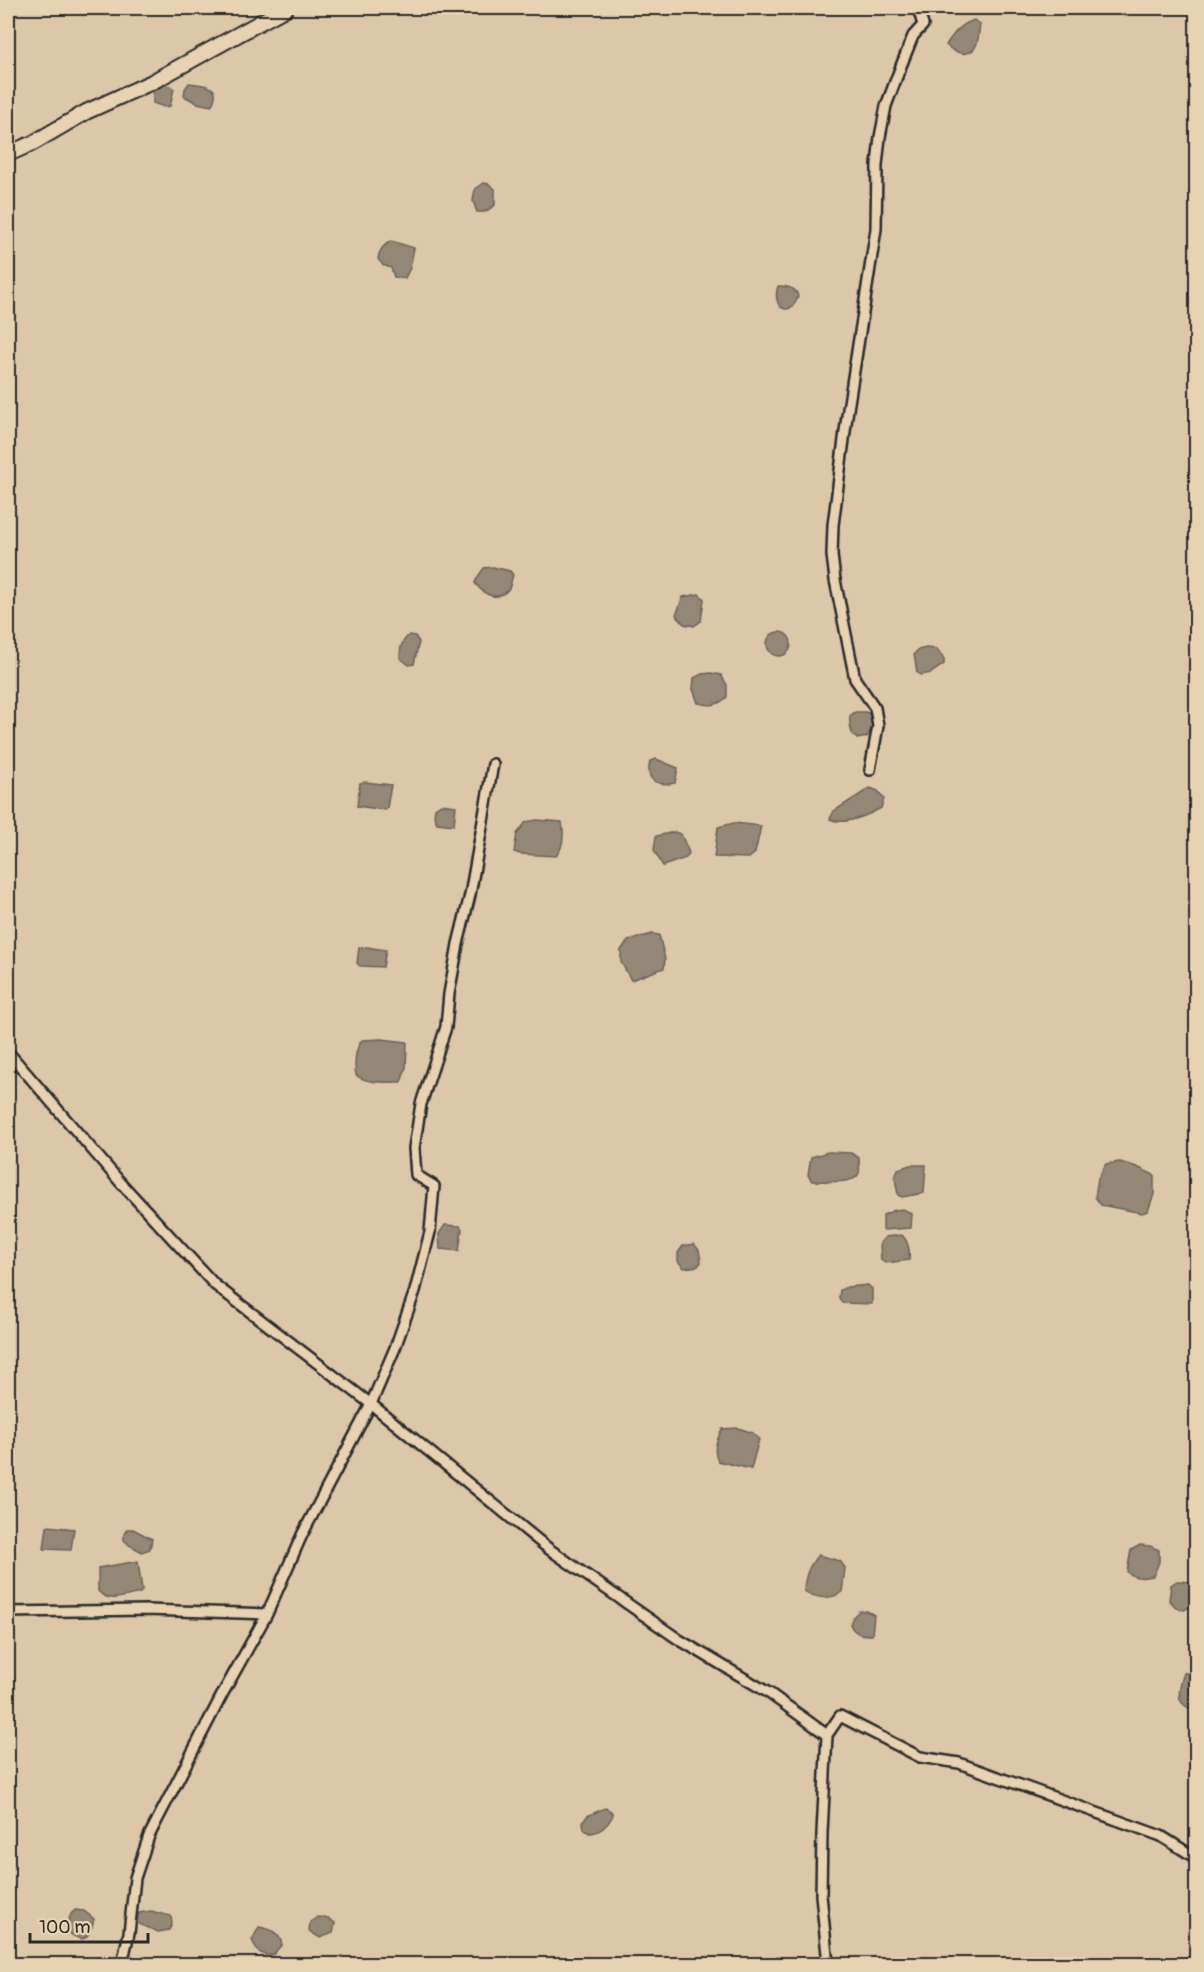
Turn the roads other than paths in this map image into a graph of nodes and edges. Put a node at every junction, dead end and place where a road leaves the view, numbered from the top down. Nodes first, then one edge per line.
1 (286, 8) edge
2 (918, 8) edge
3 (8, 154) edge
4 (493, 764) dead end
5 (870, 770) dead end
6 (8, 1052) edge
7 (371, 1404) junction
8 (8, 1612) edge
9 (267, 1614) junction
10 (827, 1735) junction
11 (1197, 1858) edge
12 (122, 1965) edge
13 (828, 1965) edge

1 - 3 main road
2 - 5 street
4 - 7 street
6 - 7 street
7 - 9 street
7 - 10 street
8 - 9 street
9 - 12 street
10 - 11 street
10 - 13 street

